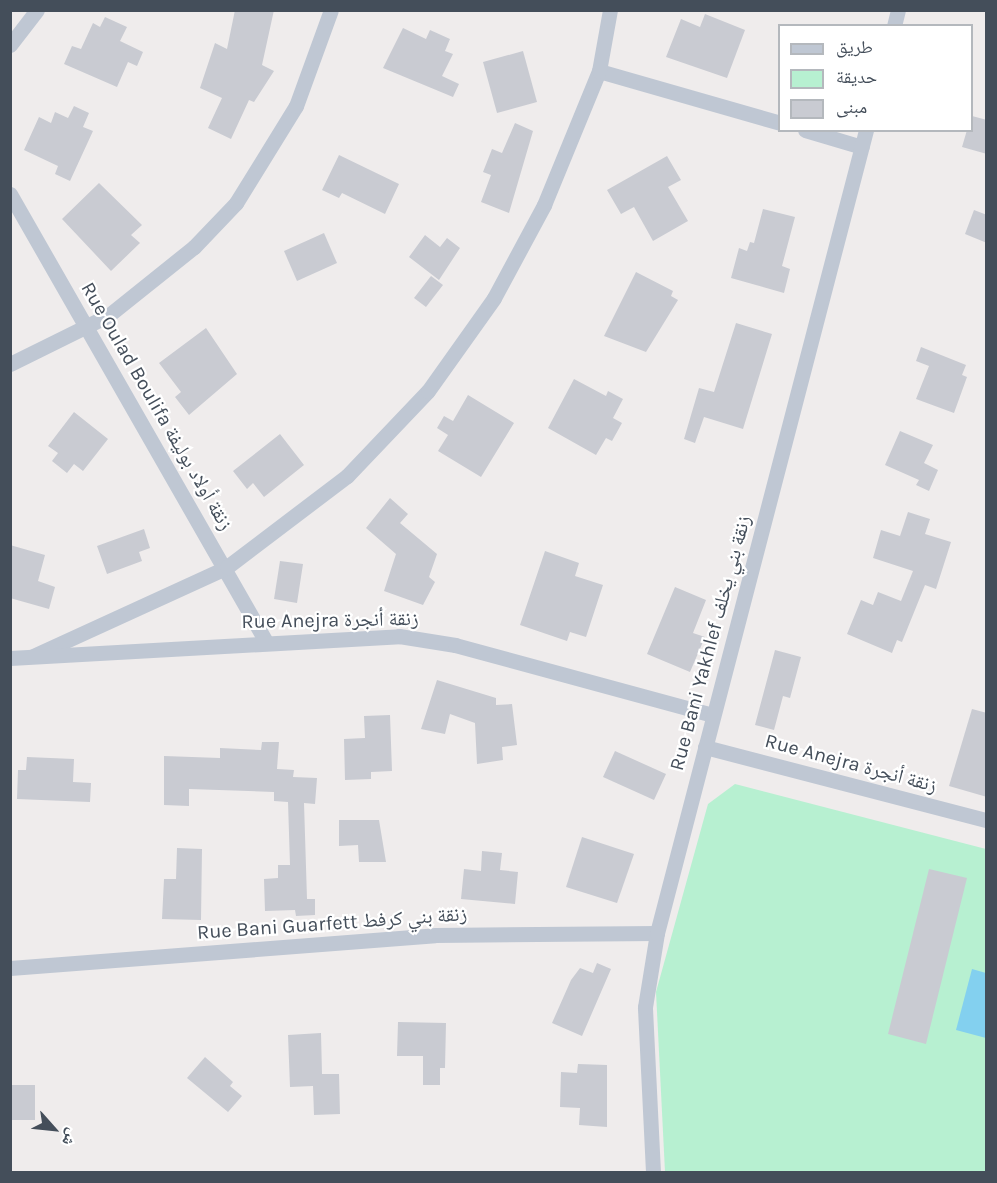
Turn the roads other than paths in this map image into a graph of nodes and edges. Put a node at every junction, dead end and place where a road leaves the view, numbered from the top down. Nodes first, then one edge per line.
1 (37, 10) edge
2 (331, 10) edge
3 (610, 10) edge
4 (10, 45) edge
5 (599, 71) junction
6 (778, 122) edge
7 (812, 132) edge
8 (866, 132) edge
9 (862, 147) junction
10 (10, 194) edge
11 (88, 328) junction
12 (10, 364) edge
13 (227, 567) junction
14 (265, 640) junction
15 (33, 656) junction
16 (10, 658) edge
17 (713, 715) junction
18 (705, 747) junction
19 (987, 820) edge
20 (657, 933) junction
21 (10, 968) edge
22 (653, 1173) edge

1 - 4 street
2 - 11 street
3 - 5 street
5 - 6 street
5 - 13 street
7 - 9 street
8 - 9 street, Rue Bani Yakhlef زنقة بني يخلف
9 - 17 street, Rue Bani Yakhlef زنقة بني يخلف
10 - 11 street, Rue Oulad Boulifa زنقة أولاد بوليفة
11 - 12 street
11 - 13 street, Rue Oulad Boulifa زنقة أولاد بوليفة
13 - 14 street, Rue Oulad Boulifa زنقة أولاد بوليفة
13 - 15 street
14 - 15 street, Rue Anejra زنقة أنجرة
14 - 17 street, Rue Anejra زنقة أنجرة
15 - 16 street, Rue Anejra زنقة أنجرة
17 - 18 street, Rue Bani Yakhlef زنقة بني يخلف
18 - 19 street, Rue Anejra زنقة أنجرة
18 - 20 street, Rue Bani Yakhlef زنقة بني يخلف
20 - 21 street, Rue Bani Guarfett زنقة بني كرفط
20 - 22 street, Rue Bani Yakhlef زنقة بني يخلف

